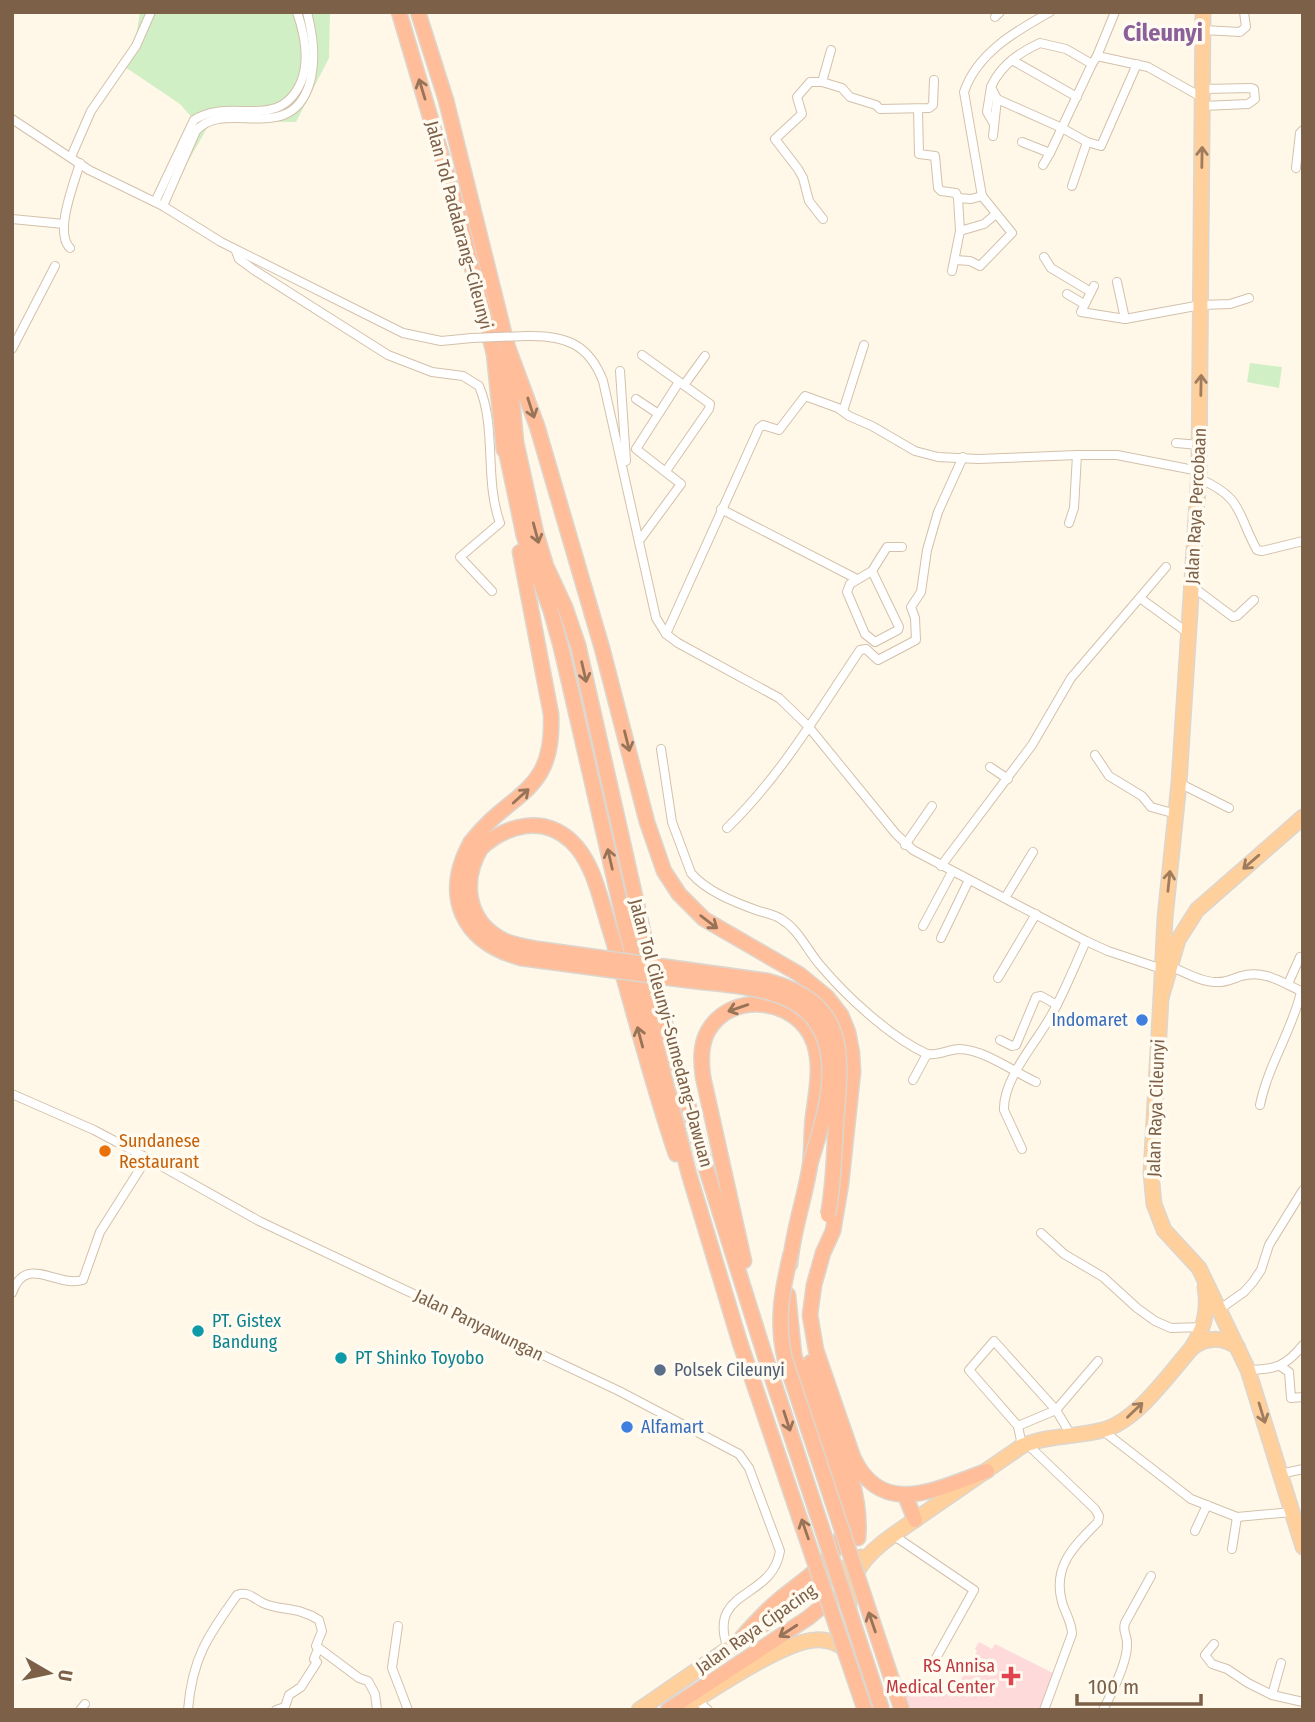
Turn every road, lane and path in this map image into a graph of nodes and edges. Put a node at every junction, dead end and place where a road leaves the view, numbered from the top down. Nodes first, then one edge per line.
1 (150, 12) edge
2 (298, 12) edge
3 (307, 12) edge
4 (399, 12) edge
5 (418, 12) edge
6 (1050, 12) edge
7 (1115, 12) edge
8 (1203, 12) edge
9 (1244, 12) edge
10 (1203, 30) junction
11 (831, 50) dead end
12 (1013, 60) junction
13 (1094, 60) junction
14 (1138, 64) junction
15 (934, 80) dead end
16 (822, 82) junction
17 (991, 87) junction
18 (1077, 97) junction
19 (1203, 98) junction
20 (997, 99) junction
21 (918, 109) junction
22 (12, 119) edge
23 (994, 124) junction
24 (1062, 128) junction
25 (192, 129) junction
26 (1303, 130) edge
27 (993, 135) dead end
28 (1022, 142) dead end
29 (1087, 142) junction
30 (1050, 153) junction
31 (71, 157) junction
32 (80, 163) junction
33 (1043, 165) dead end
34 (1296, 168) dead end
35 (1072, 186) dead end
36 (982, 196) junction
37 (958, 198) junction
38 (159, 204) junction
39 (996, 214) junction
40 (12, 219) edge
41 (823, 219) dead end
42 (64, 224) junction
43 (960, 231) junction
44 (70, 248) dead end
45 (236, 251) junction
46 (1044, 257) dead end
47 (955, 260) junction
48 (55, 265) dead end
49 (952, 271) dead end
50 (1117, 282) dead end
51 (1067, 294) dead end
52 (1249, 298) dead end
53 (1084, 304) junction
54 (1201, 305) junction
55 (1125, 319) junction
56 (507, 345) junction
57 (864, 345) dead end
58 (12, 349) edge
59 (642, 355) dead end
60 (705, 356) dead end
61 (620, 371) dead end
62 (682, 384) junction
63 (636, 399) dead end
64 (843, 411) junction
65 (657, 414) junction
66 (504, 441) junction
67 (1176, 443) dead end
68 (1200, 445) junction
69 (1077, 455) junction
70 (963, 457) junction
71 (666, 471) junction
72 (1199, 475) junction
73 (627, 485) junction
74 (721, 509) junction
75 (1069, 523) dead end
76 (639, 541) junction
77 (1303, 541) edge
78 (902, 547) dead end
79 (1166, 567) dead end
80 (872, 571) junction
81 (856, 579) junction
82 (1193, 587) junction
83 (492, 591) dead end
84 (1140, 597) junction
85 (1254, 600) dead end
86 (1188, 633) junction
87 (667, 634) junction
88 (808, 726) junction
89 (661, 749) dead end
90 (1095, 755) dead end
91 (990, 767) dead end
92 (1008, 779) junction
93 (1179, 783) junction
94 (932, 806) dead end
95 (1229, 808) dead end
96 (1176, 814) junction
97 (1303, 817) edge
98 (727, 828) dead end
99 (476, 845) junction
100 (905, 845) junction
101 (1033, 852) dead end
102 (941, 866) junction
103 (952, 872) junction
104 (970, 880) junction
105 (1005, 898) junction
106 (1036, 914) junction
107 (1165, 918) junction
108 (1186, 924) junction
109 (923, 926) dead end
110 (941, 938) dead end
111 (1086, 941) junction
112 (1300, 957) dead end
113 (1165, 967) junction
114 (998, 978) dead end
115 (1287, 984) junction
116 (1302, 992) edge
117 (1161, 998) joint
118 (1057, 1004) junction
119 (1000, 1040) dead end
120 (928, 1054) junction
121 (1016, 1070) junction
122 (913, 1080) dead end
123 (1036, 1082) dead end
124 (12, 1094) edge
125 (665, 1101) junction
126 (1260, 1105) dead end
127 (1022, 1149) dead end
128 (147, 1158) junction
129 (810, 1164) junction
130 (1303, 1190) edge
131 (1041, 1233) dead end
132 (791, 1253) junction
133 (823, 1253) junction
134 (1199, 1268) junction
135 (12, 1293) edge
136 (1220, 1309) junction
137 (1203, 1328) junction
138 (1303, 1345) edge
139 (1191, 1349) junction
140 (1239, 1349) junction
141 (765, 1356) junction
142 (1098, 1361) dead end
143 (1280, 1366) junction
144 (1248, 1370) junction
145 (1303, 1397) edge
146 (1056, 1410) junction
147 (1018, 1426) junction
148 (1102, 1430) junction
149 (1071, 1435) junction
150 (1025, 1445) junction
151 (848, 1458) junction
152 (1303, 1469) edge
153 (987, 1471) junction
154 (1280, 1474) junction
155 (905, 1495) junction
156 (1207, 1505) junction
157 (1292, 1512) junction
158 (1237, 1517) junction
159 (915, 1520) junction
160 (1195, 1531) dead end
161 (893, 1535) junction
162 (1301, 1537) edge
163 (858, 1538) dead end
164 (874, 1548) junction
165 (1232, 1549) dead end
166 (1151, 1576) dead end
167 (831, 1599) dead end
168 (398, 1626) dead end
169 (1214, 1644) dead end
170 (733, 1646) junction
171 (318, 1649) junction
172 (936, 1658) dead end
173 (1281, 1663) dead end
174 (862, 1671) junction
175 (1272, 1695) junction
176 (697, 1700) junction
177 (1303, 1702) edge
178 (188, 1710) edge
179 (276, 1710) edge
180 (377, 1710) edge
181 (408, 1710) edge
182 (639, 1710) edge
183 (668, 1710) edge
184 (680, 1710) edge
185 (708, 1710) edge
186 (865, 1710) edge
187 (874, 1710) edge
188 (882, 1710) edge
189 (902, 1710) edge
190 (1044, 1710) edge
191 (1103, 1710) edge

1 - 31 street
2 - 25 street
3 - 25 street
66 -> 4 highway, Jalan Tol Padalarang–Cileunyi
5 - 56 highway, Jalan Tol Padalarang–Cileunyi
6 - 36 street
7 - 13 street
8 - 10 highway, Jalan Raya Percobaan
9 - 10 street
10 - 19 highway, Jalan Raya Percobaan
11 - 16 street
12 - 13 street
12 - 17 street
12 - 18 street
13 - 14 street
13 - 18 street
14 - 19 street
14 - 29 street
15 - 21 street
16 - 21 street
16 - 41 street
17 - 20 street
17 - 23 street
18 - 24 street
19 - 19 street
54 -> 19 highway, Jalan Raya Percobaan
20 - 23 street
20 - 24 street
21 - 37 street
22 - 31 street
23 - 27 street
24 - 29 street
24 - 30 street
25 - 38 street
26 - 34 street
28 - 30 street
29 - 35 street
30 - 33 street
31 - 32 street
32 - 38 street
32 - 42 street
36 - 37 street
36 - 39 street
37 - 43 street
38 - 45 street
39 - 43 street
39 - 47 street
40 - 42 street
42 - 44 street
43 - 47 street
45 - 73 street, bridge
45 - 83 street
46 - 53 street
47 - 49 street
48 - 58 street
50 - 55 street
51 - 53 street
52 - 54 street
53 - 55 street
54 - 55 street
68 -> 54 highway, Jalan Raya Percobaan
56 -> 133 highway
56 -> 141 highway, Jalan Tol Cileunyi–Sumedang–Dawuan
57 - 64 street
59 - 62 street
60 - 62 street
61 - 73 street
62 - 65 street
62 - 71 street
63 - 65 street
64 - 70 street
64 - 74 street
65 - 71 street
99 -> 66 highway
125 -> 66 highway, Jalan Tol Cileunyi–Sumedang–Dawuan
67 - 68 street
68 - 72 highway, Jalan Raya Percobaan
69 - 70 street
69 - 72 street
69 - 75 street
70 - 88 street
71 - 76 street
72 - 77 street
72 - 82 highway, Jalan Raya Percobaan
73 - 76 street
74 - 81 street
74 - 87 street
76 - 87 street
78 - 80 street
79 - 84 street
80 - 81 street
80 - 81 street
82 - 85 street
82 - 86 highway, Jalan Raya Percobaan
84 - 86 street
84 - 92 street
86 - 93 highway, Jalan Raya Percobaan
87 - 88 street
88 - 98 street
88 - 100 street
89 - 120 street
90 - 96 street
91 - 92 street
92 - 102 street
93 - 95 street
93 - 96 highway, Jalan Raya Percobaan
94 - 100 street
107 -> 96 highway, Jalan Raya Percobaan
97 -> 108 highway
125 -> 99 highway
99 - 129 highway, bridge
99 - 133 highway, bridge
100 - 102 street
101 - 105 street
102 - 103 street
103 - 104 street
103 - 109 street
104 - 105 street
104 - 110 street
105 - 106 street
106 - 111 street
106 - 114 street
107 - 108 highway
107 - 113 highway, Jalan Raya Percobaan
108 - 113 highway
111 - 113 street
111 - 118 street
112 - 115 street
113 - 115 street
113 - 117 highway, Jalan Raya Percobaan
115 - 116 street
116 - 126 street
117 - 134 highway, Jalan Raya Cileunyi
118 - 119 street
118 - 121 street
120 - 121 street
120 - 122 street
121 - 123 street
121 - 127 street
124 - 128 street, Jalan Panyawungan
186 -> 125 highway, bridge
128 - 135 street
128 - 170 street, Jalan Panyawungan
129 - 132 highway
129 -> 141 highway, bridge
130 - 136 street
131 - 137 street
132 - 170 highway, bridge
189 -> 132 highway, bridge
133 - 151 highway
134 - 136 highway, Jalan Raya Cileunyi
134 - 137 highway
136 - 140 highway, Jalan Raya Cileunyi
137 - 139 highway
138 - 143 street
139 - 140 highway
148 -> 139 highway
140 - 144 highway, Jalan Raya Cileunyi
141 -> 188 highway, Jalan Tol Cileunyi–Sumedang–Dawuan, bridge
142 - 146 street
143 - 144 street
143 - 145 street
144 -> 154 highway, Jalan Raya Cileunyi
146 - 147 street
146 - 147 street
146 - 149 street
147 - 150 street
148 - 149 highway
148 - 156 street
149 - 150 highway
150 - 153 highway, Jalan Raya Cipacing
150 - 190 street
151 - 155 highway
151 - 163 highway
152 - 154 street
153 - 155 highway
153 - 159 highway, Jalan Raya Cipacing
154 - 157 highway, Jalan Raya Cileunyi
155 - 159 highway
156 - 158 street
156 - 160 street
157 - 158 street
157 - 162 highway, Jalan Raya Cileunyi
158 - 165 street
159 - 161 highway, Jalan Raya Cipacing
161 - 164 highway, Jalan Raya Cipacing
161 - 172 street
164 - 170 highway, Jalan Raya Cipacing
164 - 174 highway
166 - 191 street
167 -> 183 highway
168 - 181 street
169 - 175 street
170 - 182 highway, Jalan Raya Cipacing
171 - 178 street
171 - 179 street
171 - 180 street
173 - 175 street
174 - 176 highway, Jalan Raya Cipacing
174 - 187 highway
175 - 177 street
176 - 184 highway, Jalan Raya Cipacing
176 - 185 street

